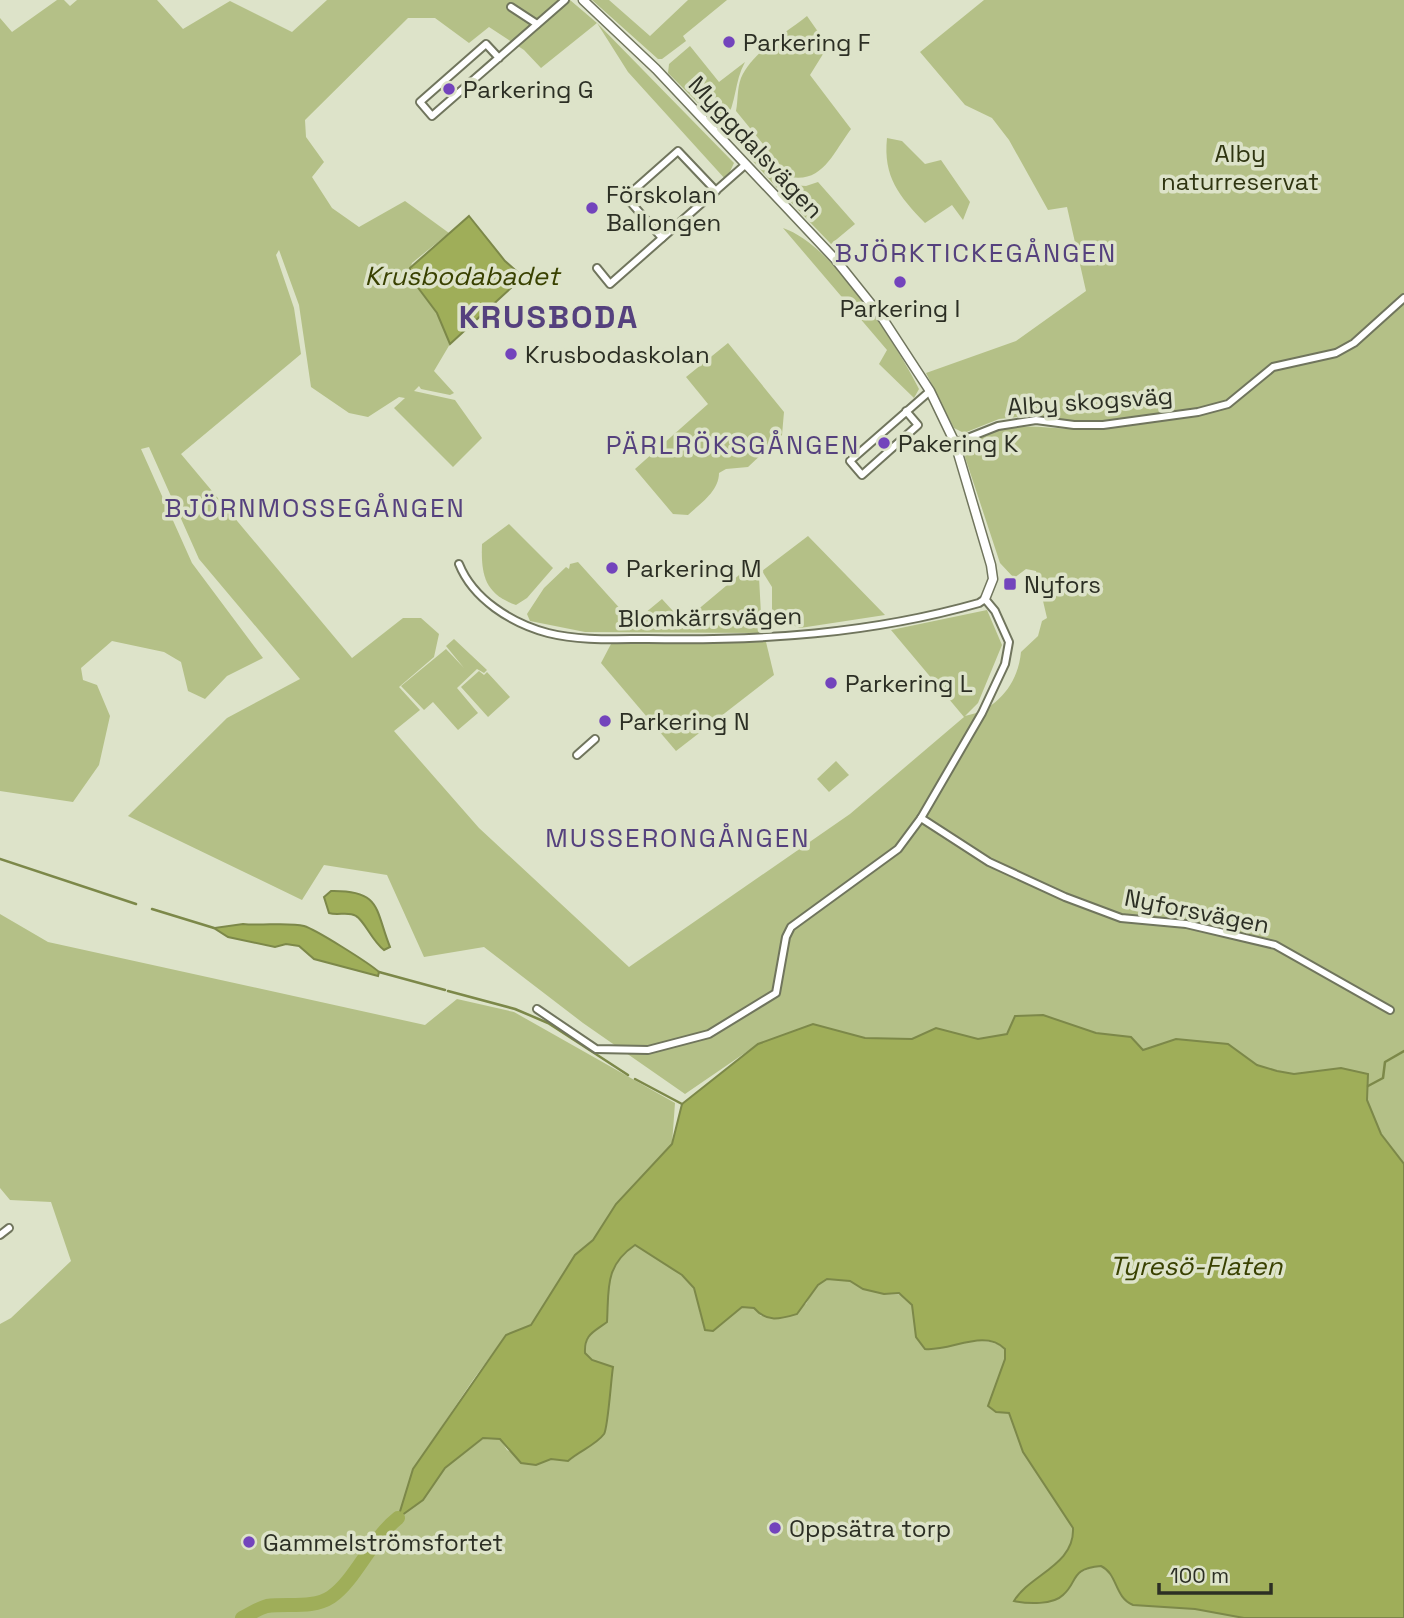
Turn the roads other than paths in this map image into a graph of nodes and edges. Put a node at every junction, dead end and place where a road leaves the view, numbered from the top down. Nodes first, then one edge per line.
1 (565, 0) edge
2 (583, 0) edge
3 (511, 7) dead end
4 (537, 24) junction
5 (499, 58) junction
6 (745, 165) junction
7 (716, 191) junction
8 (662, 238) junction
9 (597, 268) dead end
10 (1404, 298) edge
11 (930, 391) junction
12 (906, 411) junction
13 (955, 443) junction
14 (459, 564) dead end
15 (985, 599) junction
16 (595, 739) dead end
17 (577, 755) dead end
18 (921, 818) junction
19 (537, 1009) dead end
20 (1390, 1010) dead end
21 (9, 1228) dead end
22 (0, 1235) edge

1 - 4 street
2 - 6 street, Myggdalsvägen
3 - 4 street
4 - 5 street
5 - 5 street
6 - 7 street
6 - 11 street, Myggdalsvägen
7 - 8 street
7 - 8 street
8 - 9 street
10 - 13 street, Alby skogsväg
11 - 12 street
11 - 13 street, Myggdalsvägen
12 - 12 street
13 - 15 street, Myggdalsvägen
14 - 15 street, Blomkärrsvägen
15 - 18 street
16 - 17 street
18 - 19 street
18 - 20 street, Nyforsvägen
21 - 22 street

